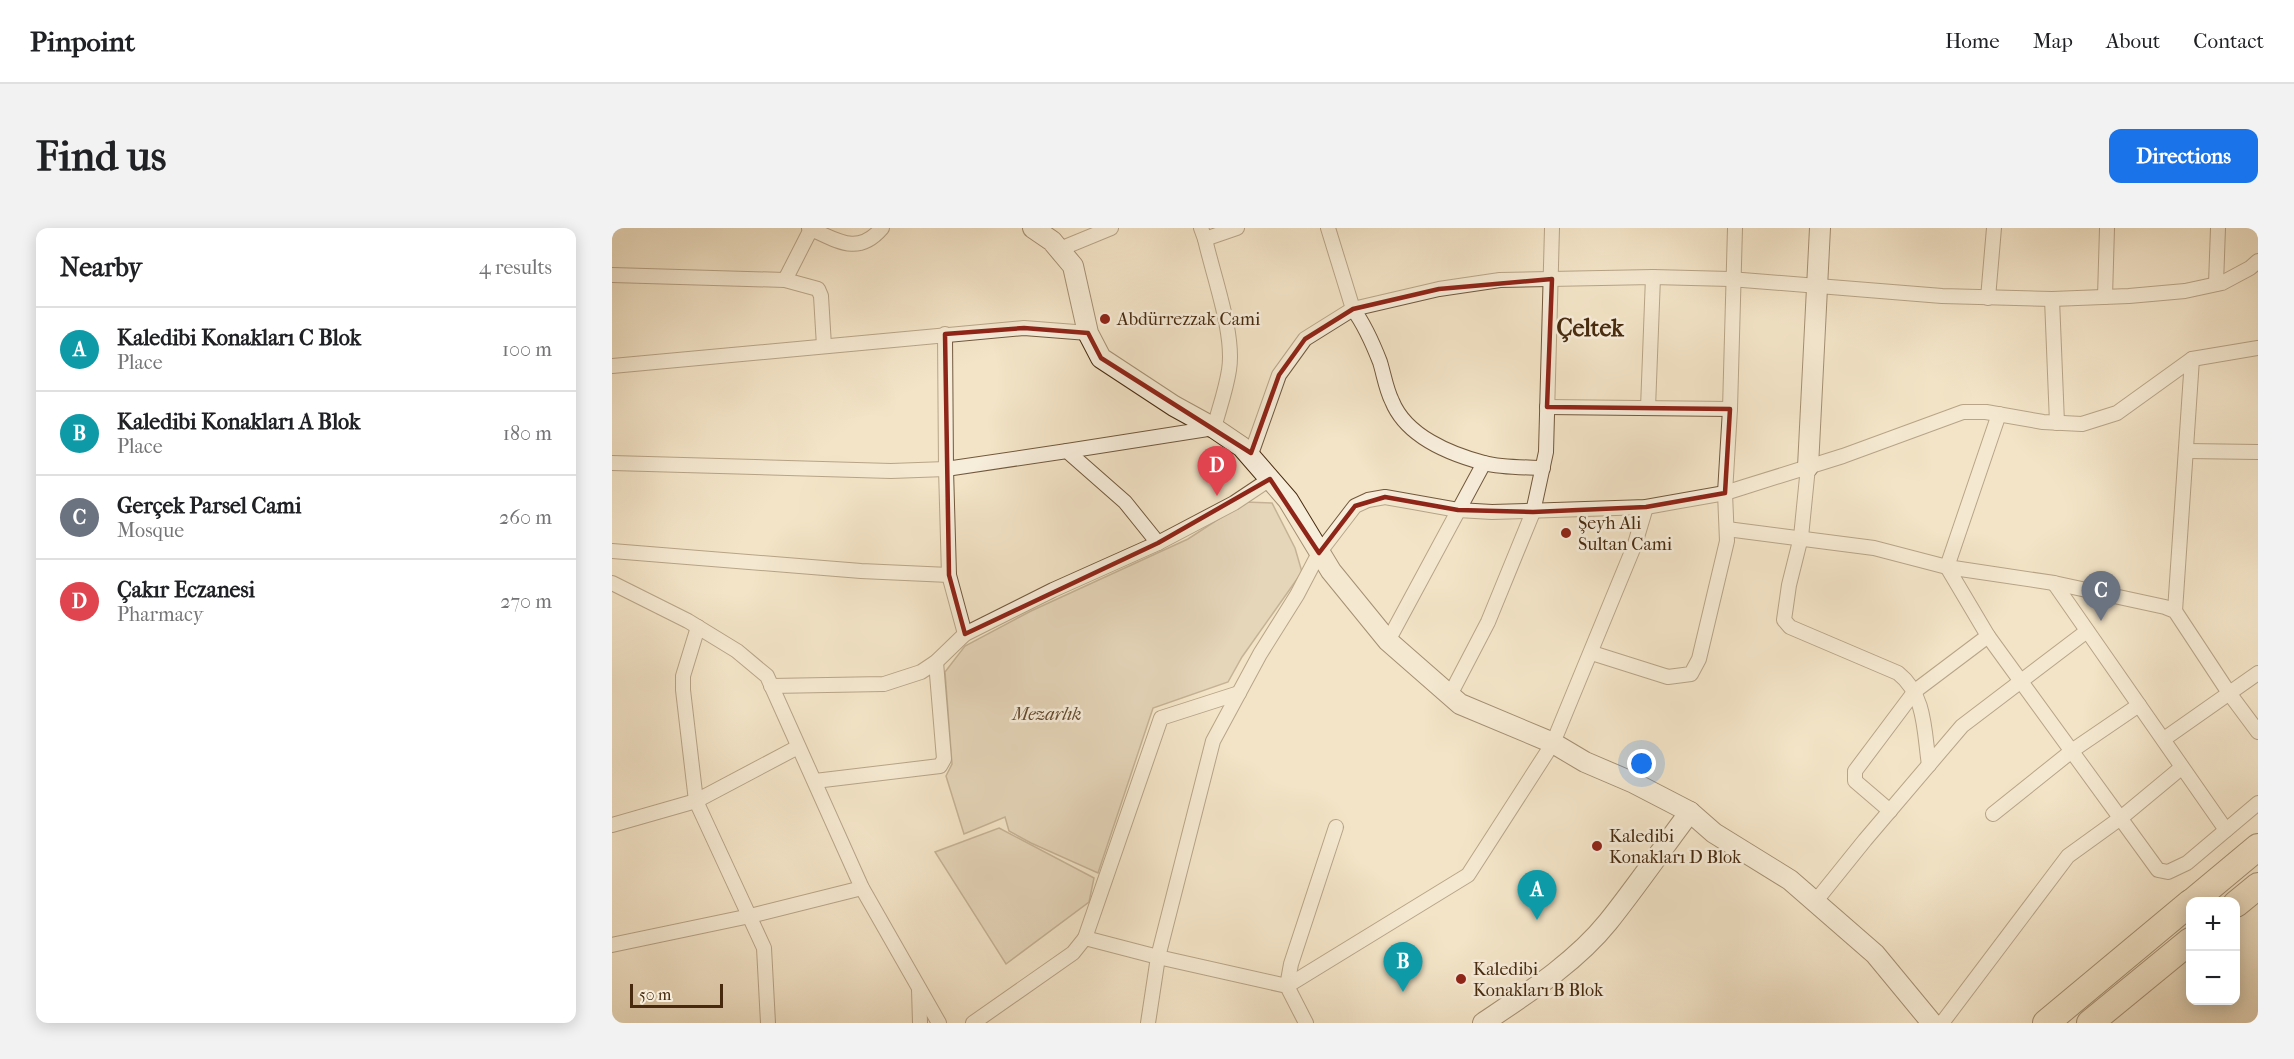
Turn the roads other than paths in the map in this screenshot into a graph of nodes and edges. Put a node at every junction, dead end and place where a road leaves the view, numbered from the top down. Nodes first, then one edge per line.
1 (810, 228) edge
2 (882, 228) edge
3 (1033, 228) edge
4 (1111, 228) edge
5 (1237, 228) edge
6 (1328, 228) edge
7 (1552, 228) edge
8 (1735, 228) edge
9 (1820, 228) edge
10 (1994, 228) edge
11 (2107, 228) edge
12 (2217, 228) edge
13 (1203, 234) edge
14 (1057, 239) edge
15 (2258, 261) edge
16 (612, 275) edge
17 (1653, 277) junction
18 (1552, 279) junction
19 (1733, 279) junction
20 (785, 280) junction
21 (2216, 284) junction
22 (1817, 286) junction
23 (2105, 297) junction
24 (1988, 298) junction
25 (2052, 299) junction
26 (1353, 309) junction
27 (1088, 333) junction
28 (945, 334) junction
29 (824, 346) junction
30 (2258, 348) edge
31 (2192, 359) junction
32 (612, 366) edge
33 (1548, 407) junction
34 (1648, 408) junction
35 (1730, 409) junction
36 (1999, 414) junction
37 (2057, 423) junction
38 (1215, 428) junction
39 (1068, 451) junction
40 (2187, 451) junction
41 (2258, 452) edge
42 (1250, 457) junction
43 (612, 463) edge
44 (1484, 463) junction
45 (1808, 467) junction
46 (1543, 468) junction
47 (946, 469) junction
48 (1270, 479) junction
49 (1725, 493) junction
50 (1646, 507) junction
51 (1458, 510) junction
52 (1533, 512) junction
53 (1727, 529) junction
54 (1802, 537) junction
55 (1158, 543) junction
56 (612, 551) edge
57 (1319, 553) junction
58 (1947, 567) junction
59 (949, 575) junction
60 (612, 583) edge
61 (2054, 583) junction
62 (2175, 611) junction
63 (698, 627) junction
64 (2087, 631) junction
65 (965, 634) junction
66 (1989, 636) junction
67 (1388, 641) junction
68 (1592, 652) junction
69 (936, 662) junction
70 (2258, 674) edge
71 (2022, 680) junction
72 (771, 686) junction
73 (1915, 691) junction
74 (1239, 693) junction
75 (2229, 693) junction
76 (1450, 695) junction
77 (2139, 705) junction
78 (2258, 732) edge
79 (2164, 739) junction
80 (1553, 743) junction
81 (798, 747) junction
82 (2073, 750) junction
83 (1929, 765) junction
84 (2181, 768) junction
85 (815, 781) junction
86 (696, 801) junction
87 (2258, 803) edge
88 (1890, 811) junction
89 (1690, 812) junction
90 (1994, 814) dead end
91 (2122, 818) junction
92 (612, 825) edge
93 (1336, 826) dead end
94 (2226, 830) junction
95 (2258, 847) edge
96 (2258, 886) edge
97 (862, 888) junction
98 (2197, 897) edge
99 (2240, 900) edge
100 (1815, 902) junction
101 (2186, 906) edge
102 (750, 916) junction
103 (1085, 938) junction
104 (2186, 944) edge
105 (612, 945) edge
106 (1158, 957) junction
107 (1287, 986) junction
108 (918, 987) junction
109 (768, 1023) edge
110 (920, 1023) edge
111 (939, 1023) edge
112 (973, 1023) edge
113 (1148, 1023) edge
114 (1306, 1023) edge
115 (1483, 1023) edge
116 (1932, 1023) edge
117 (1942, 1023) edge
118 (2046, 1023) edge
119 (2090, 1023) edge

1 - 2 street
1 - 20 street
3 - 14 street
4 - 14 street
5 - 13 street
6 - 26 street
7 - 18 street
8 - 19 street
9 - 22 street
10 - 24 street
11 - 23 street
12 - 21 street
13 - 38 street
14 - 27 street
15 - 21 street
16 - 20 street
17 - 18 street
17 - 19 street
17 - 34 street
18 - 26 street
18 - 33 street
19 - 22 street
19 - 35 street
20 - 29 street
21 - 23 street
22 - 24 street
22 - 45 street
23 - 25 street
24 - 25 street
25 - 37 street
26 - 42 street
26 - 44 street
27 - 28 street
27 - 38 street
28 - 29 street
28 - 47 street
29 - 32 street
30 - 31 street
31 - 37 street
31 - 40 street
33 - 34 street
33 - 46 street
34 - 35 street
35 - 49 street
36 - 37 street
36 - 45 street
36 - 58 street
38 - 39 street
38 - 42 street
39 - 47 street
39 - 55 street
40 - 41 street
40 - 62 street
42 - 48 street
43 - 47 street
44 - 46 street
44 - 51 street
45 - 49 street
45 - 54 street
46 - 52 street
47 - 59 street
48 - 55 street
48 - 57 street
49 - 50 street
49 - 53 street
50 - 52 street
50 - 68 street
51 - 52 street
51 - 57 street
51 - 67 street
52 - 76 street
53 - 54 street
53 - 68 street
54 - 58 street
54 - 73 street
55 - 65 street
56 - 59 street
57 - 67 street
57 - 74 street
58 - 61 street
58 - 66 street
59 - 65 street
60 - 63 street
61 - 62 street
61 - 64 street
62 - 75 street
63 - 72 street
63 - 86 street
64 - 71 street
64 - 77 street
65 - 69 street
66 - 71 street
66 - 73 street
67 - 76 street
68 - 80 street
69 - 72 street
69 - 85 street
70 - 75 street
71 - 82 street
71 - 83 street
72 - 81 street
73 - 83 street
73 - 88 street
74 - 103 street
74 - 106 street
75 - 78 street
75 - 79 street
76 - 80 street
77 - 79 street
77 - 82 street
79 - 84 street
80 - 89 street
80 - 107 street
81 - 85 street
81 - 86 street
82 - 90 street
82 - 91 street
83 - 88 street
84 - 91 street
84 - 94 street
85 - 97 street
86 - 92 street
86 - 102 street
87 - 94 street
88 - 100 street
89 - 100 street
89 - 115 street
91 - 94 street
91 - 117 street
93 - 107 street
95 - 98 highway
96 - 99 highway
97 - 102 street
97 - 108 street
100 - 116 street
101 - 118 highway
102 - 105 street
102 - 109 street
103 - 106 street
103 - 112 street
104 - 119 highway
106 - 107 street
106 - 113 street
107 - 114 street
108 - 110 street
108 - 111 street

